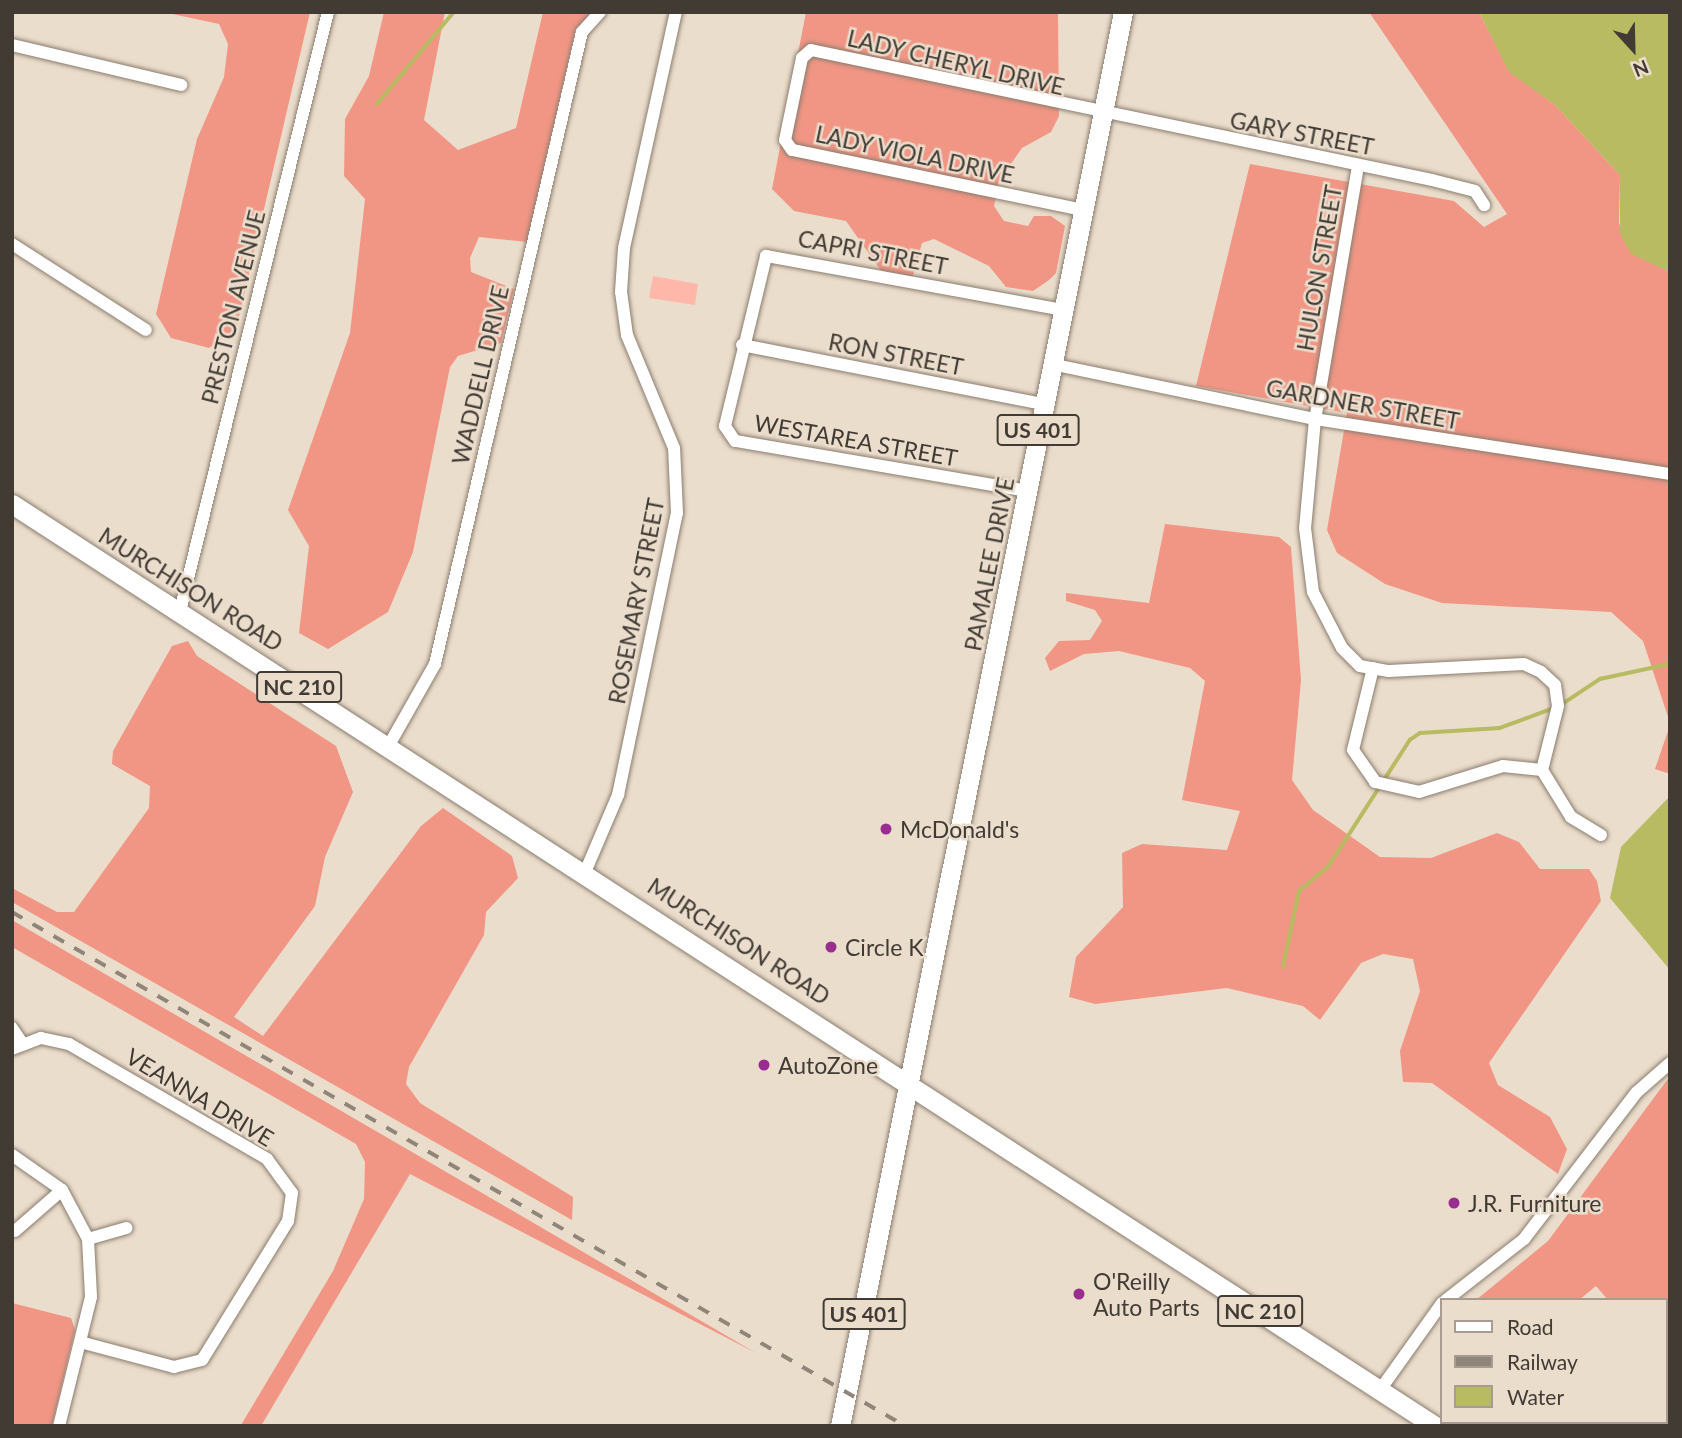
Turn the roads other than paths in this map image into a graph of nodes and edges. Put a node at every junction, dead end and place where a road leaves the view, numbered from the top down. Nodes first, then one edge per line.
1 (328, 12) edge
2 (600, 12) edge
3 (676, 12) edge
4 (1123, 12) edge
5 (12, 45) edge
6 (181, 85) dead end
7 (791, 98) joint
8 (1104, 116) junction
9 (1358, 166) junction
10 (1484, 205) dead end
11 (1083, 210) junction
12 (12, 244) edge
13 (1062, 310) junction
14 (146, 330) dead end
15 (742, 345) junction
16 (1051, 364) junction
17 (1043, 404) junction
18 (1315, 419) junction
19 (1670, 474) edge
20 (1028, 491) junction
21 (12, 504) edge
22 (180, 611) junction
23 (1373, 668) junction
24 (389, 744) junction
25 (1542, 770) junction
26 (1601, 835) dead end
27 (586, 870) junction
28 (12, 1028) edge
29 (17, 1046) edge
30 (1670, 1063) edge
31 (909, 1084) junction
32 (12, 1155) edge
33 (62, 1190) junction
34 (127, 1228) dead end
35 (15, 1231) dead end
36 (88, 1240) junction
37 (1448, 1298) edge
38 (1440, 1307) edge
39 (80, 1342) junction
40 (1380, 1390) junction
41 (59, 1426) edge
42 (840, 1426) edge
43 (1435, 1426) edge

1 - 22 street, PRESTON AVENUE
2 - 24 street, WADDELL DRIVE
3 - 27 street, ROSEMARY STREET
4 - 8 main road, PAMALEE DRIVE / US 401
5 - 6 street
7 - 8 street, LADY CHERYL DRIVE
7 - 11 street, LADY VIOLA DRIVE
8 - 9 street, GARY STREET
8 - 11 main road, PAMALEE DRIVE / US 401
9 - 10 street, GARY STREET
9 - 18 street, HULON STREET
11 - 13 main road, PAMALEE DRIVE / US 401
12 - 14 street
13 - 15 street, CAPRI STREET
13 - 16 main road, PAMALEE DRIVE / US 401
15 - 17 street, RON STREET
15 - 20 street, WESTAREA STREET
16 - 17 main road, PAMALEE DRIVE / US 401
16 - 18 street, GARDNER STREET
17 - 20 main road, PAMALEE DRIVE / US 401
18 - 19 street, GARDNER STREET
18 - 23 street, HULON STREET
20 - 31 main road, PAMALEE DRIVE / US 401
21 - 22 main road, MURCHISON ROAD / NC 210
22 - 24 main road, MURCHISON ROAD / NC 210
23 - 25 street
23 - 25 street
24 - 27 main road, MURCHISON ROAD / NC 210
25 - 26 street
27 - 31 main road, MURCHISON ROAD / NC 210
28 - 29 street
29 - 39 street, VEANNA DRIVE
30 - 37 street
31 - 40 main road, MURCHISON ROAD / NC 210
31 - 42 main road, US 401
32 - 33 street
33 - 35 street
33 - 36 street
34 - 36 street
36 - 39 street
38 - 40 street
39 - 41 street
40 - 43 main road, MURCHISON ROAD / NC 210

